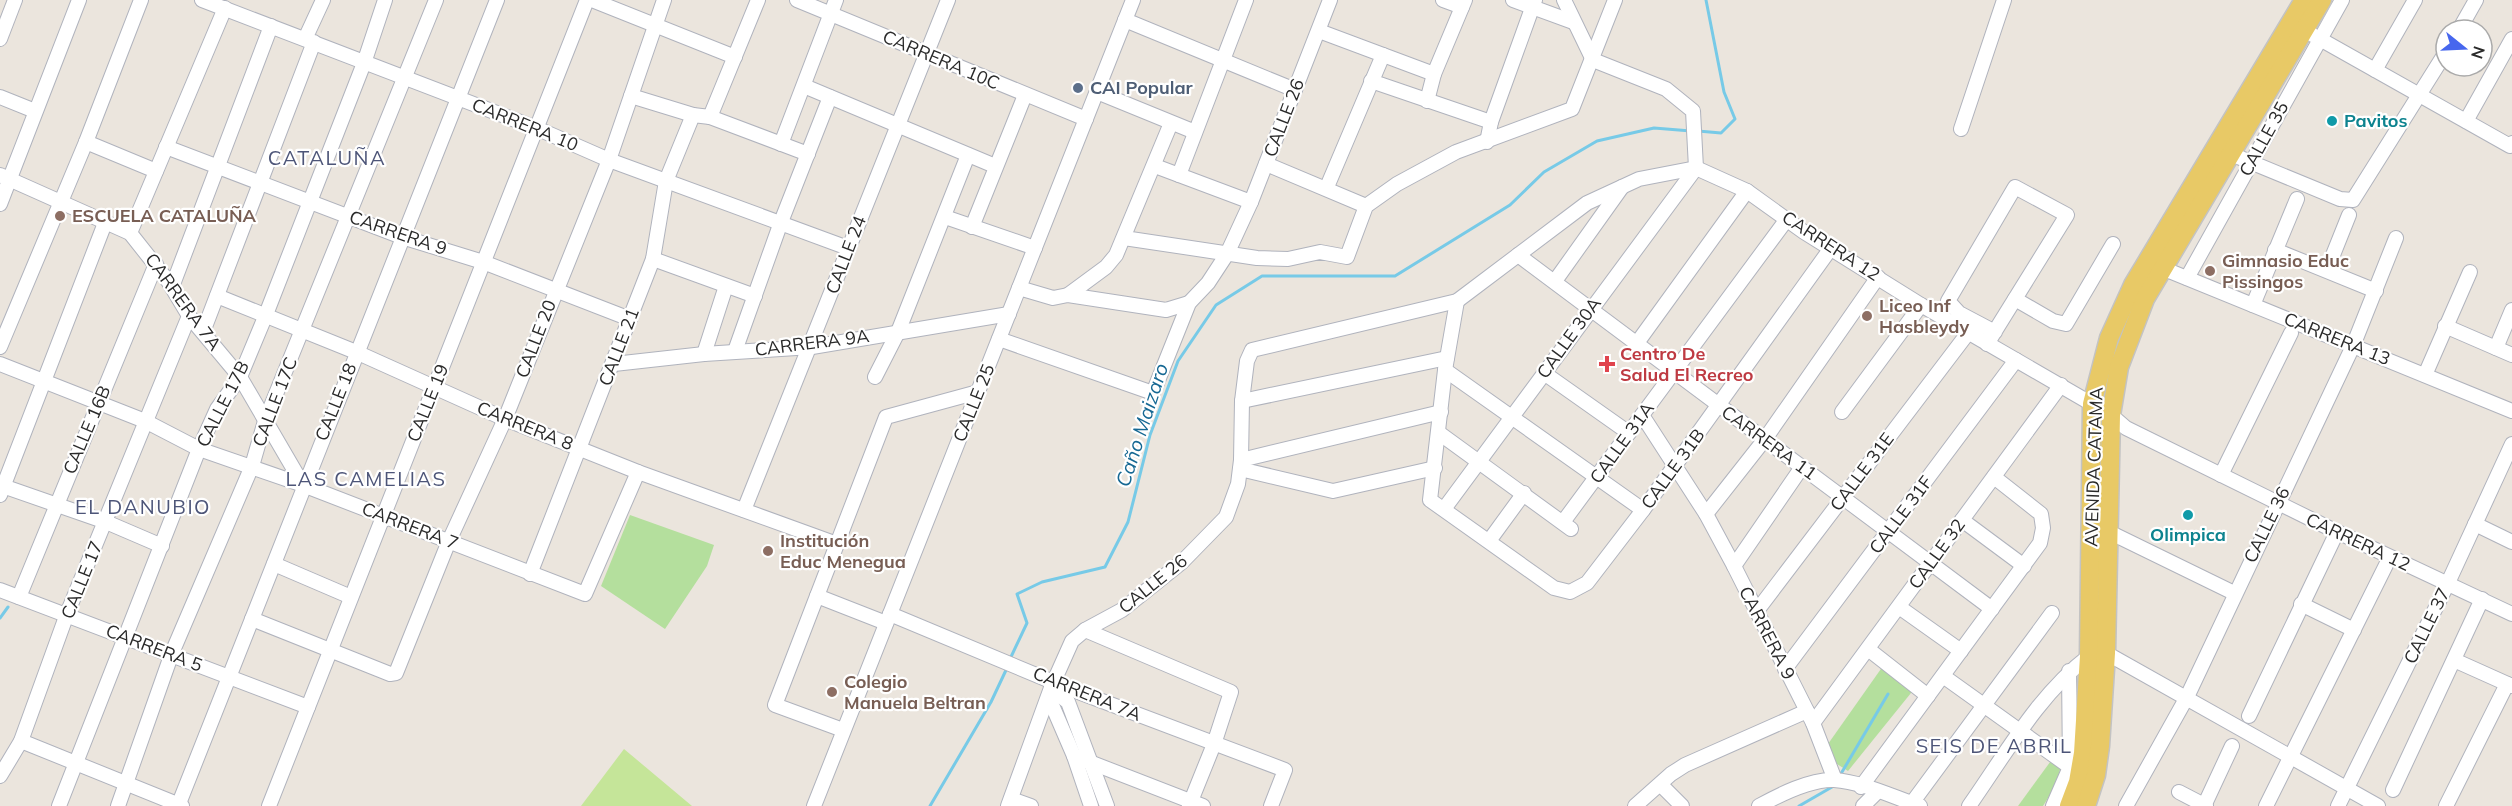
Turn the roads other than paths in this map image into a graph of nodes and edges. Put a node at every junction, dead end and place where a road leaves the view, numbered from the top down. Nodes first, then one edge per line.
1 (15, 0) edge
2 (79, 0) edge
3 (141, 0) edge
4 (322, 0) edge
5 (385, 0) edge
6 (436, 0) edge
7 (497, 0) edge
8 (587, 0) edge
9 (592, 0) edge
10 (664, 0) edge
11 (758, 0) edge
12 (797, 0) edge
13 (836, 0) edge
14 (948, 0) edge
15 (1133, 0) edge
16 (1246, 0) edge
17 (1330, 0) edge
18 (1443, 0) edge
19 (1513, 0) edge
20 (1564, 0) edge
21 (1615, 0) edge
22 (2004, 0) edge
23 (2304, 0) edge
24 (2322, 0) edge
25 (2342, 0) edge
26 (2415, 0) edge
27 (2476, 0) edge
28 (215, 3) edge
29 (1463, 4) edge
30 (1533, 4) edge
31 (831, 14) junction
32 (2466, 18) edge
33 (1125, 20) junction
34 (1573, 22) junction
35 (654, 25) junction
36 (271, 26) junction
37 (1319, 31) junction
38 (2312, 35) junction
39 (0, 39) edge
40 (2512, 39) edge
41 (310, 41) junction
42 (927, 53) junction
43 (1383, 55) junction
44 (735, 57) junction
45 (1223, 60) junction
46 (1593, 60) junction
47 (364, 63) junction
48 (2374, 70) junction
49 (2434, 73) edge
50 (1434, 74) junction
51 (404, 77) junction
52 (1371, 81) junction
53 (804, 86) junction
54 (1295, 90) junction
55 (1097, 92) junction
56 (1025, 95) junction
57 (2421, 95) junction
58 (632, 96) junction
59 (0, 97) edge
60 (830, 97) junction
61 (458, 98) junction
62 (1427, 101) junction
63 (35, 111) junction
64 (693, 115) junction
65 (710, 117) junction
66 (1086, 119) junction
67 (2466, 121) junction
68 (1491, 122) junction
69 (1171, 123) junction
70 (898, 125) junction
71 (536, 128) junction
72 (1961, 129) dead end
73 (1195, 132) junction
74 (86, 142) junction
75 (1487, 142) junction
76 (781, 144) junction
77 (2511, 145) edge
78 (166, 147) junction
79 (808, 154) junction
80 (2231, 154) junction
81 (968, 155) junction
82 (609, 160) junction
83 (1696, 161) junction
84 (2251, 162) junction
85 (1266, 164) junction
86 (218, 166) junction
87 (995, 166) junction
88 (1155, 166) junction
89 (156, 171) junction
90 (1179, 175) junction
91 (5, 177) edge
92 (666, 181) junction
93 (260, 183) junction
94 (1623, 185) junction
95 (1327, 188) junction
96 (1747, 191) junction
97 (2297, 199) dead end
98 (60, 202) junction
99 (309, 202) junction
100 (1251, 202) junction
101 (0, 204) edge
102 (1366, 206) junction
103 (2349, 215) dead end
104 (348, 216) junction
105 (945, 217) junction
106 (1787, 219) junction
107 (781, 222) junction
108 (105, 223) junction
109 (972, 227) junction
110 (130, 233) junction
111 (402, 237) junction
112 (1124, 238) junction
113 (2396, 238) dead end
114 (2114, 244) dead end
115 (848, 248) junction
116 (1035, 248) junction
117 (1831, 248) junction
118 (2275, 250) junction
119 (1227, 255) junction
120 (1518, 255) junction
121 (653, 259) junction
122 (483, 262) junction
123 (156, 264) junction
124 (2162, 268) junction
125 (2327, 270) junction
126 (2470, 272) dead end
127 (1878, 277) junction
128 (2187, 278) junction
129 (1555, 281) junction
130 (726, 286) junction
131 (172, 287) junction
132 (1019, 288) junction
133 (555, 290) junction
134 (2376, 291) junction
135 (1068, 295) junction
136 (217, 296) junction
137 (755, 296) junction
138 (2015, 300) junction
139 (1457, 301) junction
140 (1190, 303) junction
141 (1921, 304) junction
142 (2253, 305) junction
143 (1591, 308) junction
144 (2512, 310) edge
145 (1009, 314) junction
146 (189, 316) junction
147 (265, 317) junction
148 (630, 320) junction
149 (2445, 326) junction
150 (302, 330) junction
151 (203, 332) junction
152 (898, 332) junction
153 (1968, 333) junction
154 (2291, 333) dead end
155 (1991, 338) junction
156 (999, 339) junction
157 (1638, 343) junction
158 (2354, 346) junction
159 (0, 347) edge
160 (812, 347) junction
161 (2496, 348) junction
162 (735, 351) junction
163 (356, 352) junction
164 (704, 354) junction
165 (2512, 355) edge
166 (2016, 360) junction
167 (0, 364) edge
168 (614, 364) junction
169 (1446, 364) junction
170 (1675, 371) junction
171 (1544, 373) junction
172 (2425, 375) junction
173 (240, 377) junction
174 (875, 377) dead end
175 (44, 382) junction
176 (2061, 385) junction
177 (434, 388) junction
178 (978, 393) junction
179 (1242, 401) junction
180 (99, 403) junction
181 (2092, 404) junction
182 (1719, 407) junction
183 (2512, 411) edge
184 (1442, 412) junction
185 (1842, 412) dead end
186 (1642, 415) junction
187 (2111, 415) junction
188 (1511, 417) junction
189 (505, 419) junction
190 (145, 421) junction
191 (265, 421) junction
192 (1439, 433) junction
193 (1629, 433) junction
194 (1765, 439) junction
195 (2512, 444) edge
196 (579, 448) junction
197 (199, 449) junction
198 (1479, 460) junction
199 (1675, 464) junction
200 (1240, 465) junction
201 (252, 466) junction
202 (1802, 467) junction
203 (1435, 468) junction
204 (2223, 471) junction
205 (638, 472) junction
206 (1596, 477) junction
207 (1994, 477) junction
208 (303, 485) junction
209 (1, 489) edge
210 (1524, 493) junction
211 (1843, 497) junction
212 (2280, 500) junction
213 (56, 506) junction
214 (1444, 509) junction
215 (744, 510) junction
216 (1642, 510) junction
217 (1706, 514) junction
218 (384, 515) junction
219 (1962, 520) junction
220 (106, 522) junction
221 (2475, 524) junction
222 (2333, 527) junction
223 (1890, 532) junction
224 (2109, 532) junction
225 (449, 541) junction
226 (1489, 541) junction
227 (2512, 542) edge
228 (837, 544) junction
229 (162, 546) junction
230 (1931, 563) junction
231 (274, 564) junction
232 (2386, 565) dead end
233 (1734, 566) junction
234 (2024, 566) junction
235 (530, 574) junction
236 (2449, 581) junction
237 (0, 590) edge
238 (2235, 593) junction
239 (817, 596) junction
240 (19, 597) junction
241 (351, 597) junction
242 (2482, 599) junction
243 (2301, 604) junction
244 (2512, 605) edge
245 (1899, 607) junction
246 (1992, 609) junction
247 (1756, 612) junction
248 (2052, 613) dead end
249 (67, 614) junction
250 (2512, 614) edge
251 (888, 618) junction
252 (252, 619) junction
253 (1085, 630) junction
254 (2354, 630) junction
255 (125, 637) junction
256 (1868, 649) junction
257 (331, 650) junction
258 (1961, 651) junction
259 (172, 653) junction
260 (2097, 654) junction
261 (2454, 660) junction
262 (1785, 669) junction
263 (2069, 671) junction
264 (1943, 675) junction
265 (229, 677) junction
266 (2510, 685) edge
267 (1051, 689) junction
268 (1928, 696) junction
269 (2187, 697) junction
270 (1983, 705) junction
271 (308, 707) junction
272 (2249, 716) dead end
273 (1810, 717) junction
274 (843, 730) junction
275 (2021, 733) junction
276 (21, 741) junction
277 (1214, 744) junction
278 (2232, 746) dead end
279 (1074, 756) junction
280 (2291, 756) junction
281 (1091, 760) junction
282 (75, 764) junction
283 (2070, 767) junction
284 (0, 776) edge
285 (1834, 780) junction
286 (127, 784) junction
287 (1661, 785) junction
288 (1861, 787) junction
289 (2348, 789) junction
290 (2393, 790) dead end
291 (1877, 792) junction
292 (2179, 792) dead end
293 (1010, 802) edge
294 (1194, 804) edge
295 (1916, 805) edge
296 (59, 806) edge
297 (118, 806) edge
298 (180, 806) edge
299 (269, 806) edge
300 (814, 806) edge
301 (1031, 806) edge
302 (1091, 806) edge
303 (1107, 806) edge
304 (1270, 806) edge
305 (1635, 806) edge
306 (1682, 806) edge
307 (1759, 806) edge
308 (1863, 806) edge
309 (1969, 806) edge
310 (2053, 806) edge
311 (2069, 806) edge
312 (2086, 806) edge
313 (2126, 806) edge
314 (2205, 806) edge
315 (2266, 806) edge
316 (2338, 806) edge
317 (2378, 806) edge
318 (2446, 806) edge

1 - 39 street
2 - 63 street
3 - 74 street
4 - 41 street
5 - 47 street, CALLE 17B
6 - 51 street, CALLE 17C
7 - 61 street, CALLE 18
8 - 71 street, CALLE 19
9 - 35 street
10 - 35 street, CALLE 20
11 - 44 street
12 - 31 street, CARRERA 10C
13 - 31 street
14 - 42 street, CALLE 24
15 - 33 street, CALLE 25
16 - 45 street
17 - 37 street, CALLE 26
18 - 29 street
19 - 30 street
20 - 34 street
21 - 46 street
22 - 72 street
23 - 181 main road, AVENIDA CATAMA
24 - 38 main road, AVENIDA CATAMA
25 - 38 street, CALLE 35
26 - 48 street
27 - 32 street
28 - 36 street, CARRERA 10
28 - 78 street
29 - 50 street
30 - 34 street
30 - 68 street
31 - 42 street, CARRERA 10C
31 - 53 street
33 - 45 street
33 - 55 street, CALLE 25
34 - 46 street
35 - 44 street
35 - 58 street, CALLE 20
36 - 41 street, CARRERA 10
36 - 86 street
37 - 43 street
37 - 54 street, CALLE 26
38 - 48 street
38 - 80 main road, AVENIDA CATAMA
38 - 84 street, CALLE 35
40 - 67 street
41 - 47 street, CARRERA 10
41 - 93 street
42 - 56 street, CARRERA 10C
42 - 70 street, CALLE 24
43 - 50 street
43 - 52 street
44 - 65 street
45 - 54 street
45 - 73 street
46 - 75 street
46 - 83 street
47 - 51 street, CARRERA 10
47 - 99 street, CALLE 17B
48 - 57 street
49 - 57 street
50 - 62 street
51 - 61 street, CARRERA 10
51 - 104 street, CALLE 17C
52 - 62 street
52 - 95 street
53 - 60 street
53 - 76 street
54 - 85 street, CALLE 26
55 - 66 street, CALLE 25
55 - 69 street
56 - 66 street, CARRERA 10C
56 - 87 street
57 - 67 street
57 - 84 street
58 - 64 street
58 - 82 street, CALLE 20
59 - 63 street
60 - 70 street
60 - 79 street
61 - 71 street, CARRERA 10
61 - 111 street, CALLE 18
62 - 68 street
63 - 91 street
64 - 65 street
64 - 92 street, CALLE 21
65 - 76 street
66 - 116 street, CALLE 25
67 - 77 street
68 - 75 street
69 - 73 street
69 - 88 street
70 - 81 street
70 - 115 street, CALLE 24
71 - 82 street, CARRERA 10
71 - 122 street, CALLE 19
73 - 90 street
74 - 89 street
74 - 98 street
75 - 102 street
76 - 79 street
78 - 86 street, CARRERA 9
78 - 89 street
79 - 107 street
80 - 84 street
80 - 124 main road, AVENIDA CATAMA
81 - 87 street
81 - 105 street
82 - 92 street, CARRERA 10
82 - 133 street, CALLE 20
83 - 94 street
83 - 96 street, CARRERA 12
83 - 143 street, CALLE 30A
84 - 128 street, CALLE 35
85 - 95 street
85 - 100 street, CALLE 26
86 - 93 street, CARRERA 9
86 - 131 street
87 - 109 street
88 - 90 street
88 - 112 street
89 - 110 street
90 - 100 street
91 - 98 street, CARRERA 7A
91 - 101 street
92 - 107 street, CARRERA 10
92 - 121 street, CALLE 21
93 - 99 street, CARRERA 9
93 - 136 street
94 - 120 street
94 - 129 street
95 - 102 street
96 - 106 street, CARRERA 12
96 - 157 street
97 - 118 street
98 - 108 street, CARRERA 7A
98 - 159 street
99 - 104 street, CARRERA 9
99 - 147 street, CALLE 17B
100 - 119 street, CALLE 26
102 - 119 street
103 - 125 street
104 - 111 street, CARRERA 9
104 - 150 street, CALLE 17C
105 - 109 street
105 - 152 street
106 - 117 street, CARRERA 12
106 - 170 street, CALLE 31A
107 - 115 street, CARRERA 10
107 - 137 street
108 - 110 street, CARRERA 7A
108 - 175 street
109 - 116 street
110 - 123 street, CARRERA 7A
111 - 122 street, CARRERA 9
111 - 163 street, CALLE 18
112 - 119 street
112 - 135 street
113 - 134 street, CALLE 36
114 - 138 street
115 - 160 street, CALLE 24
116 - 132 street, CALLE 25
117 - 127 street, CARRERA 12
117 - 182 street, CALLE 31B
118 - 125 street
118 - 142 street
119 - 140 street, CALLE 26
120 - 129 street, CARRERA 11
120 - 139 street
121 - 130 street
121 - 148 street, CALLE 21
122 - 133 street, CARRERA 9
122 - 177 street, CALLE 19
123 - 131 street, CARRERA 7A
123 - 180 street, CALLE 16B
124 - 128 street, CARRERA 13
124 - 187 main road, AVENIDA CATAMA
125 - 134 street
126 - 149 street
127 - 141 street, CARRERA 12
127 - 194 street
128 - 142 street, CARRERA 13
129 - 143 street, CARRERA 11
130 - 137 street
130 - 164 street
131 - 146 street, CARRERA 7A
132 - 135 street
132 - 145 street, CALLE 25
133 - 148 street, CARRERA 9
133 - 189 street, CALLE 20
134 - 158 street, CALLE 36
135 - 140 street
136 - 147 street, CARRERA 8
136 - 151 street
137 - 162 street
138 - 155 street
138 - 155 street
139 - 169 street
139 - 179 street, CALLE 26
140 - 156 street, CALLE 26
141 - 153 street, CARRERA 12
141 - 185 street
142 - 158 street, CARRERA 13
143 - 157 street, CARRERA 11
143 - 171 street, CALLE 30A
144 - 161 street
145 - 152 street, CARRERA 9A
145 - 156 street, CALLE 25
146 - 151 street, CARRERA 7A
146 - 190 street, CALLE 17
147 - 150 street, CARRERA 8
147 - 173 street, CALLE 17B
148 - 168 street, CALLE 21
149 - 161 street
149 - 172 street
150 - 163 street, CARRERA 8
150 - 191 street, CALLE 17C
151 - 173 street, CARRERA 7A
152 - 160 street, CARRERA 9A
152 - 174 street
153 - 155 street, CARRERA 12
153 - 211 street, CALLE 31E
154 - 204 street
155 - 166 street, CARRERA 12
156 - 178 street, CALLE 25
157 - 170 street, CARRERA 11
158 - 172 street, CARRERA 13
158 - 212 street, CALLE 36
160 - 162 street, CARRERA 9A
160 - 215 street, CALLE 24
161 - 165 street
162 - 164 street, CARRERA 9A
163 - 177 street, CARRERA 8
163 - 208 street, CALLE 18
164 - 168 street, CARRERA 9A
166 - 176 street, CARRERA 12
166 - 223 street, CALLE 31F
167 - 175 street, CARRERA 7
168 - 196 street, CALLE 21
169 - 179 street
169 - 184 street
169 - 188 street
170 - 182 street, CARRERA 11
170 - 186 street, CALLE 31A
171 - 188 street, CALLE 30A
171 - 193 street
172 - 183 street, CARRERA 13
173 - 191 street, CARRERA 7A
173 - 197 street, CALLE 17B
175 - 180 street, CARRERA 7
175 - 209 street
176 - 181 street, CARRERA 12
176 - 207 street, CALLE 32
177 - 189 street, CARRERA 8
177 - 218 street, CALLE 19
178 - 228 street
178 - 251 street, CALLE 25
179 - 200 street, CALLE 26
180 - 190 street, CARRERA 7
180 - 213 street, CALLE 16B
181 - 187 street, CARRERA 12
181 - 260 main road, AVENIDA CATAMA
182 - 194 street, CARRERA 11
182 - 199 street, CALLE 31B
184 - 192 street
184 - 200 street
186 - 193 street, CALLE 31A
186 - 199 street, CARRERA 9
187 - 204 street, CARRERA 12
187 - 224 main road, AVENIDA CATAMA
188 - 198 street, CALLE 30A
188 - 206 street
189 - 196 street, CARRERA 8
189 - 225 street, CALLE 20
190 - 197 street, CARRERA 7
190 - 220 street, CALLE 17
191 - 201 street, CALLE 17C
191 - 208 street, CARRERA 7A
192 - 198 street
192 - 203 street
193 - 206 street, CALLE 31A
194 - 202 street, CARRERA 11
194 - 217 street
195 - 221 street, CALLE 37
196 - 205 street, CARRERA 8
196 - 235 street, CALLE 21
197 - 201 street, CARRERA 7
197 - 229 street, CALLE 17B
198 - 210 street
198 - 214 street, CALLE 30A
199 - 216 street, CALLE 31B
199 - 217 street, CARRERA 9
200 - 203 street
200 - 253 street, CALLE 26
201 - 208 street, CARRERA 7
201 - 259 street, CALLE 17C
202 - 211 street, CARRERA 11
202 - 233 street
203 - 214 street
204 - 212 street, CARRERA 12
205 - 215 street, CARRERA 8
205 - 235 street, CARRERA 7
206 - 210 street, CALLE 31A
206 - 216 street
207 - 219 street, CALLE 32
207 - 234 street
208 - 218 street, CARRERA 7
208 - 231 street, CALLE 18
209 - 213 street
210 - 226 street
211 - 223 street, CARRERA 11
211 - 247 street, CALLE 31E
212 - 222 street, CARRERA 12
212 - 238 street, CALLE 36
213 - 220 street
213 - 240 street, CALLE 16B
214 - 226 street
215 - 228 street, CARRERA 8
216 - 226 street, CALLE 31B
217 - 233 street, CARRERA 9
218 - 225 street, CARRERA 7
218 - 241 street, CALLE 19
219 - 230 street, CALLE 32
219 - 234 street
220 - 229 street
220 - 249 street, CALLE 17
221 - 227 street
221 - 236 street, CALLE 37
222 - 236 street, CARRERA 12
222 - 243 street
223 - 230 street, CARRERA 11
223 - 262 street, CALLE 31F
224 - 238 street
224 - 260 main road, AVENIDA CATAMA
225 - 235 street, CARRERA 7
225 - 257 street, CALLE 20
228 - 239 street
229 - 255 street, CALLE 17B
230 - 245 street, CALLE 32
230 - 246 street, CARRERA 11
231 - 241 street
231 - 252 street, CALLE 18
232 - 254 street
233 - 247 street, CARRERA 9
234 - 246 street
236 - 242 street, CARRERA 12
236 - 244 street, CARRERA 12
236 - 289 street, CALLE 37
237 - 240 street, CARRERA 5
238 - 269 street, CALLE 36
239 - 251 street, CARRERA 7A
239 - 274 street
240 - 249 street, CARRERA 5
241 - 257 street, CALLE 19
242 - 250 street, CARRERA 12
242 - 261 street
243 - 254 street
243 - 272 street
245 - 256 street, CALLE 32
245 - 258 street
246 - 258 street
247 - 262 street, CARRERA 9
248 - 270 street
249 - 255 street, CARRERA 5
249 - 276 street, CALLE 17
251 - 267 street, CARRERA 7A
251 - 274 street, CALLE 25
252 - 257 street
252 - 265 street, CALLE 18
253 - 267 street, CALLE 26
253 - 277 street
254 - 280 street
255 - 259 street, CARRERA 5
255 - 282 street, CALLE 17B
256 - 268 street
256 - 273 street, CALLE 32
257 - 271 street, CALLE 19
258 - 264 street
259 - 265 street, CARRERA 5
259 - 286 street, CALLE 17C
260 - 263 street
260 - 269 street
260 - 311 main road, AVENIDA CATAMA
260 - 312 main road, AVENIDA CATAMA
261 - 266 street
261 - 290 street
262 - 273 street, CARRERA 9
263 - 275 street
263 - 283 street
264 - 268 street
264 - 270 street
265 - 271 street, CARRERA 5
265 - 298 street, CALLE 18
266 - 318 street
267 - 277 street, CARRERA 7A
267 - 279 street
267 - 281 street
267 - 293 street, CALLE 26
268 - 288 street
269 - 280 street
269 - 313 street, CALLE 36
270 - 275 street
270 - 295 street
271 - 299 street, CALLE 19
273 - 285 street, CARRERA 9
273 - 287 street
274 - 300 street, CALLE 25
275 - 283 street
275 - 309 street
276 - 282 street
276 - 284 street, CALLE 17
277 - 294 street
277 - 304 street, CARRERA 7A
278 - 314 street
279 - 281 street
279 - 302 street
280 - 289 street
280 - 315 street
281 - 294 street
281 - 303 street
282 - 286 street
282 - 296 street, CALLE 17B
283 - 310 street
285 - 288 street
285 - 307 street
286 - 297 street, CALLE 17C
286 - 298 street
287 - 305 street
287 - 306 street
288 - 291 street
289 - 316 street, CALLE 37
289 - 317 street
291 - 295 street
291 - 308 street
292 - 314 street
293 - 301 street

